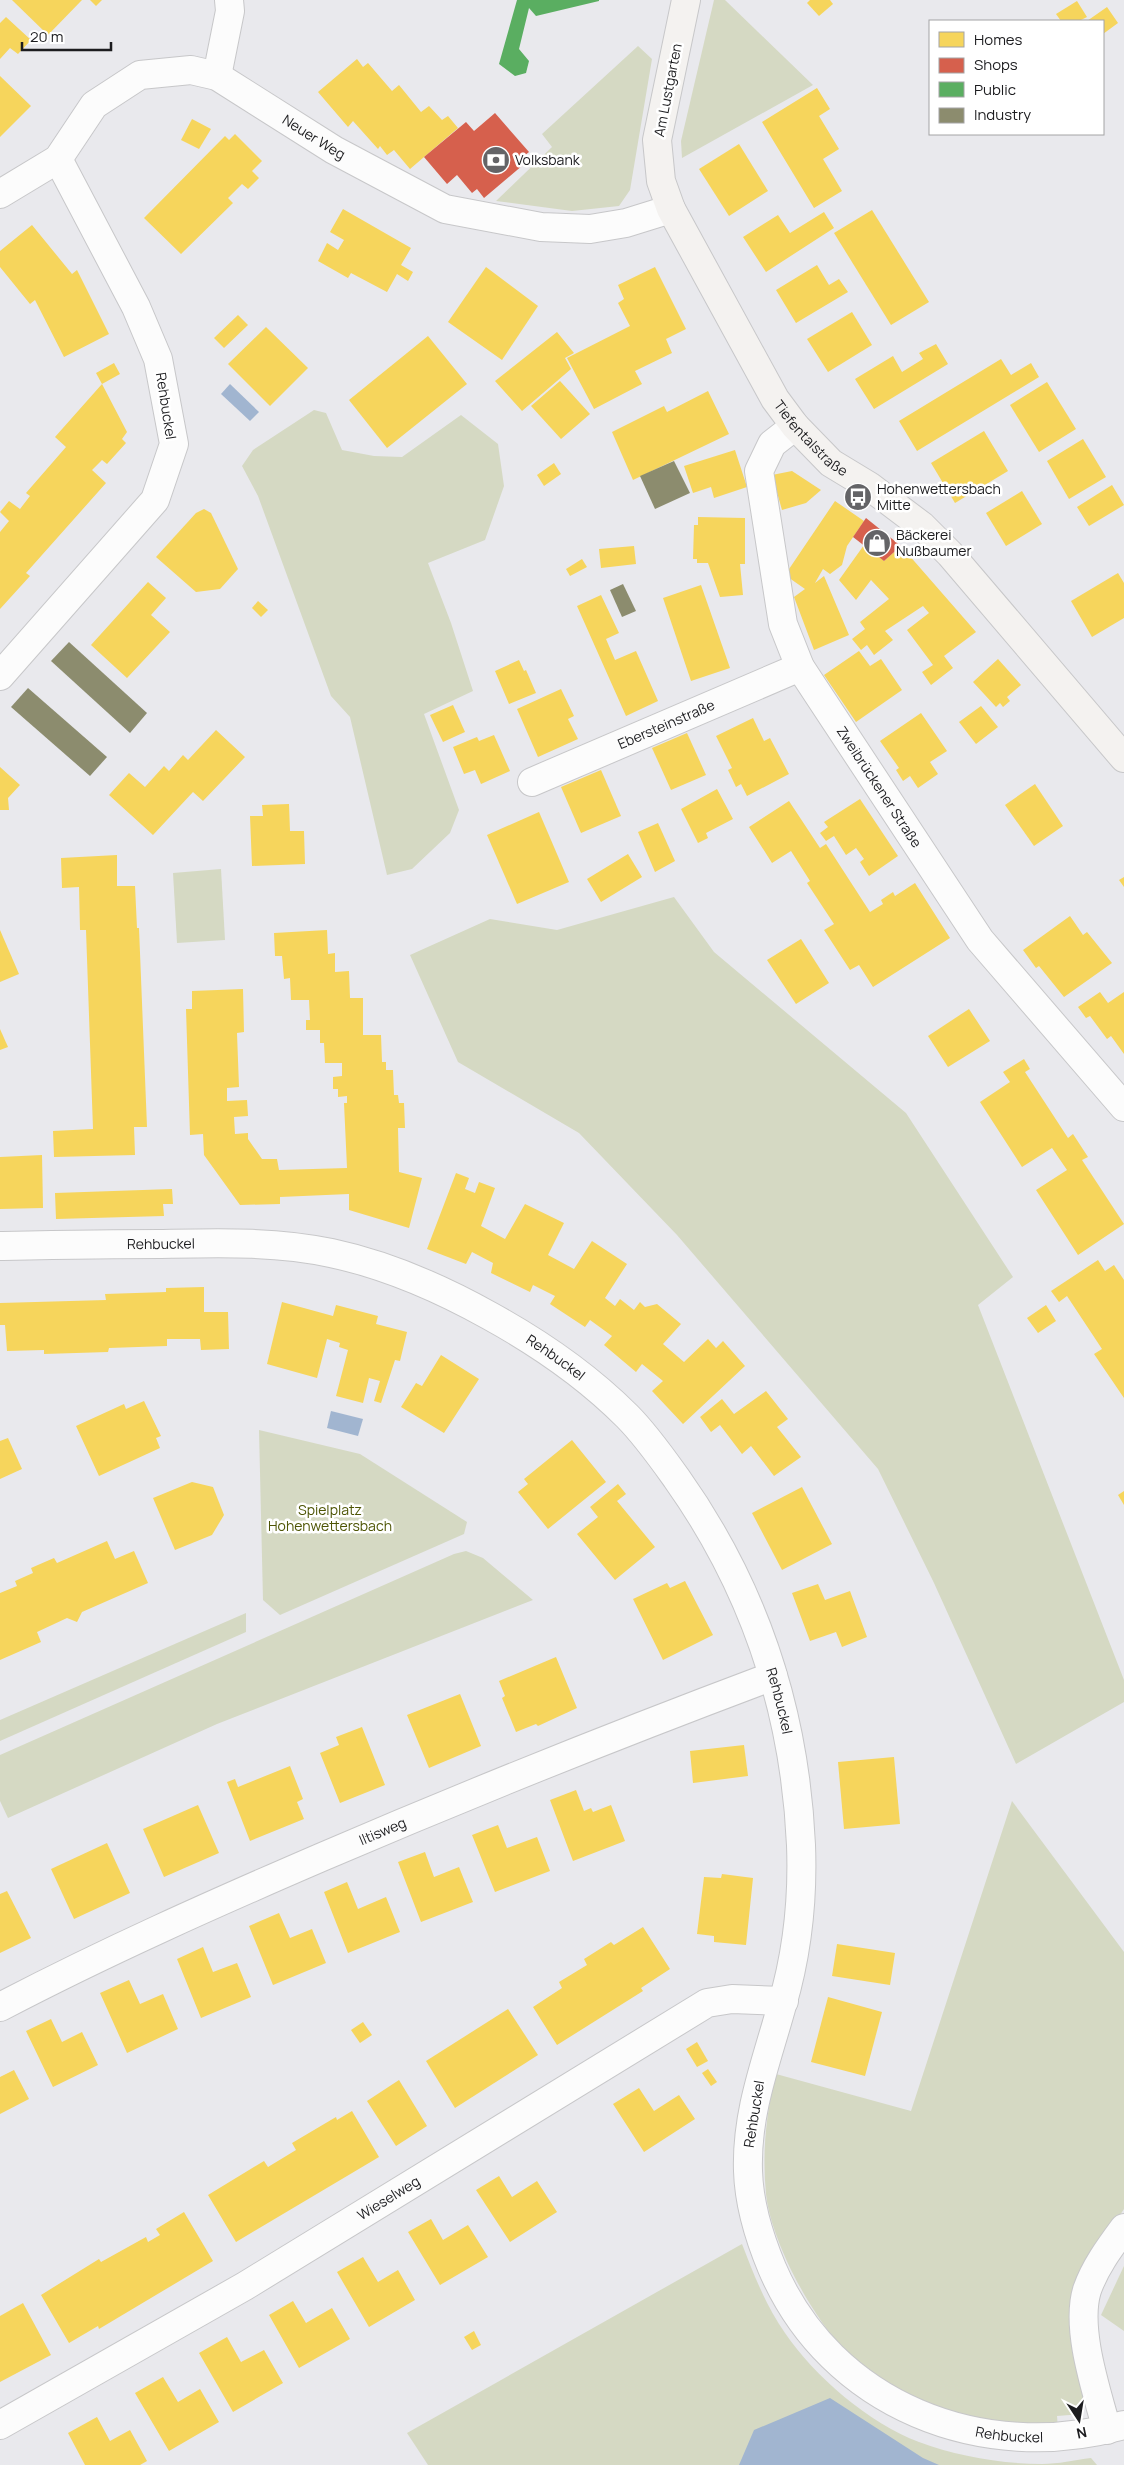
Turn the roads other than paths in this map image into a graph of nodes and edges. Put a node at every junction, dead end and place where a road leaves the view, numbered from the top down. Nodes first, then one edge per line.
1 (229, 0) edge
2 (686, 0) edge
3 (217, 76) junction
4 (58, 159) junction
5 (0, 194) edge
6 (671, 209) junction
7 (795, 426) junction
8 (800, 667) junction
9 (0, 676) edge
10 (1124, 758) edge
11 (532, 782) dead end
12 (1124, 1107) edge
13 (0, 1246) edge
14 (773, 1676) junction
15 (784, 2000) junction
16 (0, 2007) edge
17 (1124, 2228) edge
18 (0, 2424) edge
19 (1115, 2428) edge

1 - 3 street
2 - 6 street, Am Lustgarten
3 - 4 street, Neuer Weg
3 - 6 street, Neuer Weg
4 - 5 street, Neuer Weg
4 - 9 street, Rehbuckel
6 - 7 street, Tiefentalstraße
7 - 8 street, Zweibrückener Straße
7 - 10 street, Tiefentalstraße
8 - 11 street, Ebersteinstraße
8 - 12 street, Zweibrückener Straße
13 - 14 street, Rehbuckel
14 - 15 street, Rehbuckel
14 - 16 street, Iltisweg
15 - 18 street, Wieselweg
15 - 19 street, Rehbuckel
17 - 19 street

